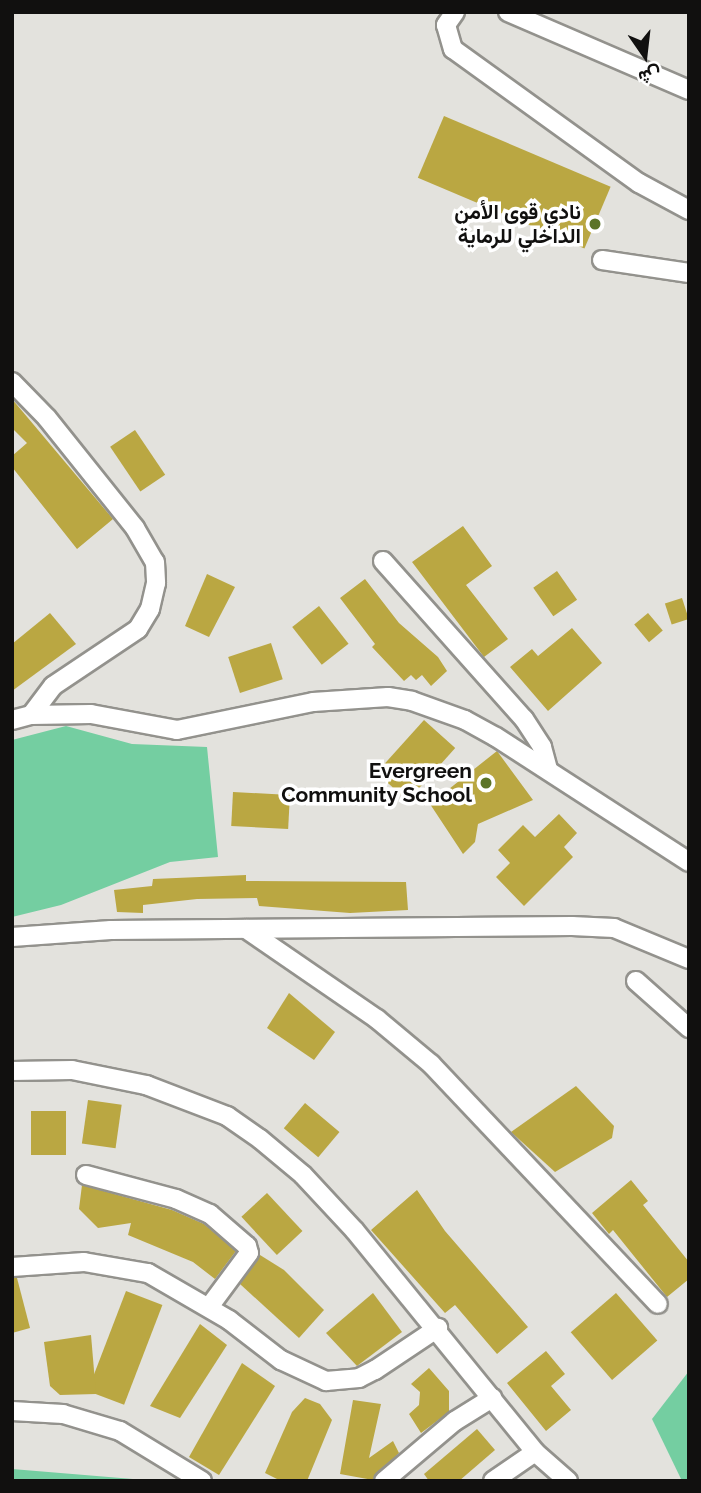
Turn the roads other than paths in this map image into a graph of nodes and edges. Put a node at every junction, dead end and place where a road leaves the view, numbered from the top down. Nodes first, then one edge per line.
1 (455, 12) edge
2 (508, 12) edge
3 (689, 90) edge
4 (689, 211) edge
5 (602, 260) dead end
6 (689, 273) edge
7 (12, 382) edge
8 (383, 561) dead end
9 (31, 715) junction
10 (12, 720) edge
11 (548, 770) junction
12 (689, 862) edge
13 (246, 929) junction
14 (12, 937) edge
15 (689, 959) edge
16 (636, 981) dead end
17 (689, 1028) edge
18 (12, 1071) edge
19 (86, 1175) dead end
20 (12, 1267) edge
21 (658, 1304) dead end
22 (209, 1307) junction
23 (438, 1328) junction
24 (492, 1398) junction
25 (12, 1411) edge
26 (535, 1452) junction
27 (202, 1481) edge
28 (384, 1481) edge
29 (494, 1481) edge
30 (568, 1481) edge

1 - 4 street
2 - 3 street
5 - 6 street
7 - 9 street
8 - 11 street
9 - 10 street
9 - 11 street
11 - 12 street
13 - 14 street
13 - 15 street
13 - 21 street
16 - 17 street
18 - 23 street
19 - 22 street
20 - 22 street
22 - 23 street
23 - 24 street
24 - 26 street
24 - 28 street
25 - 27 street
26 - 29 street
26 - 30 street

